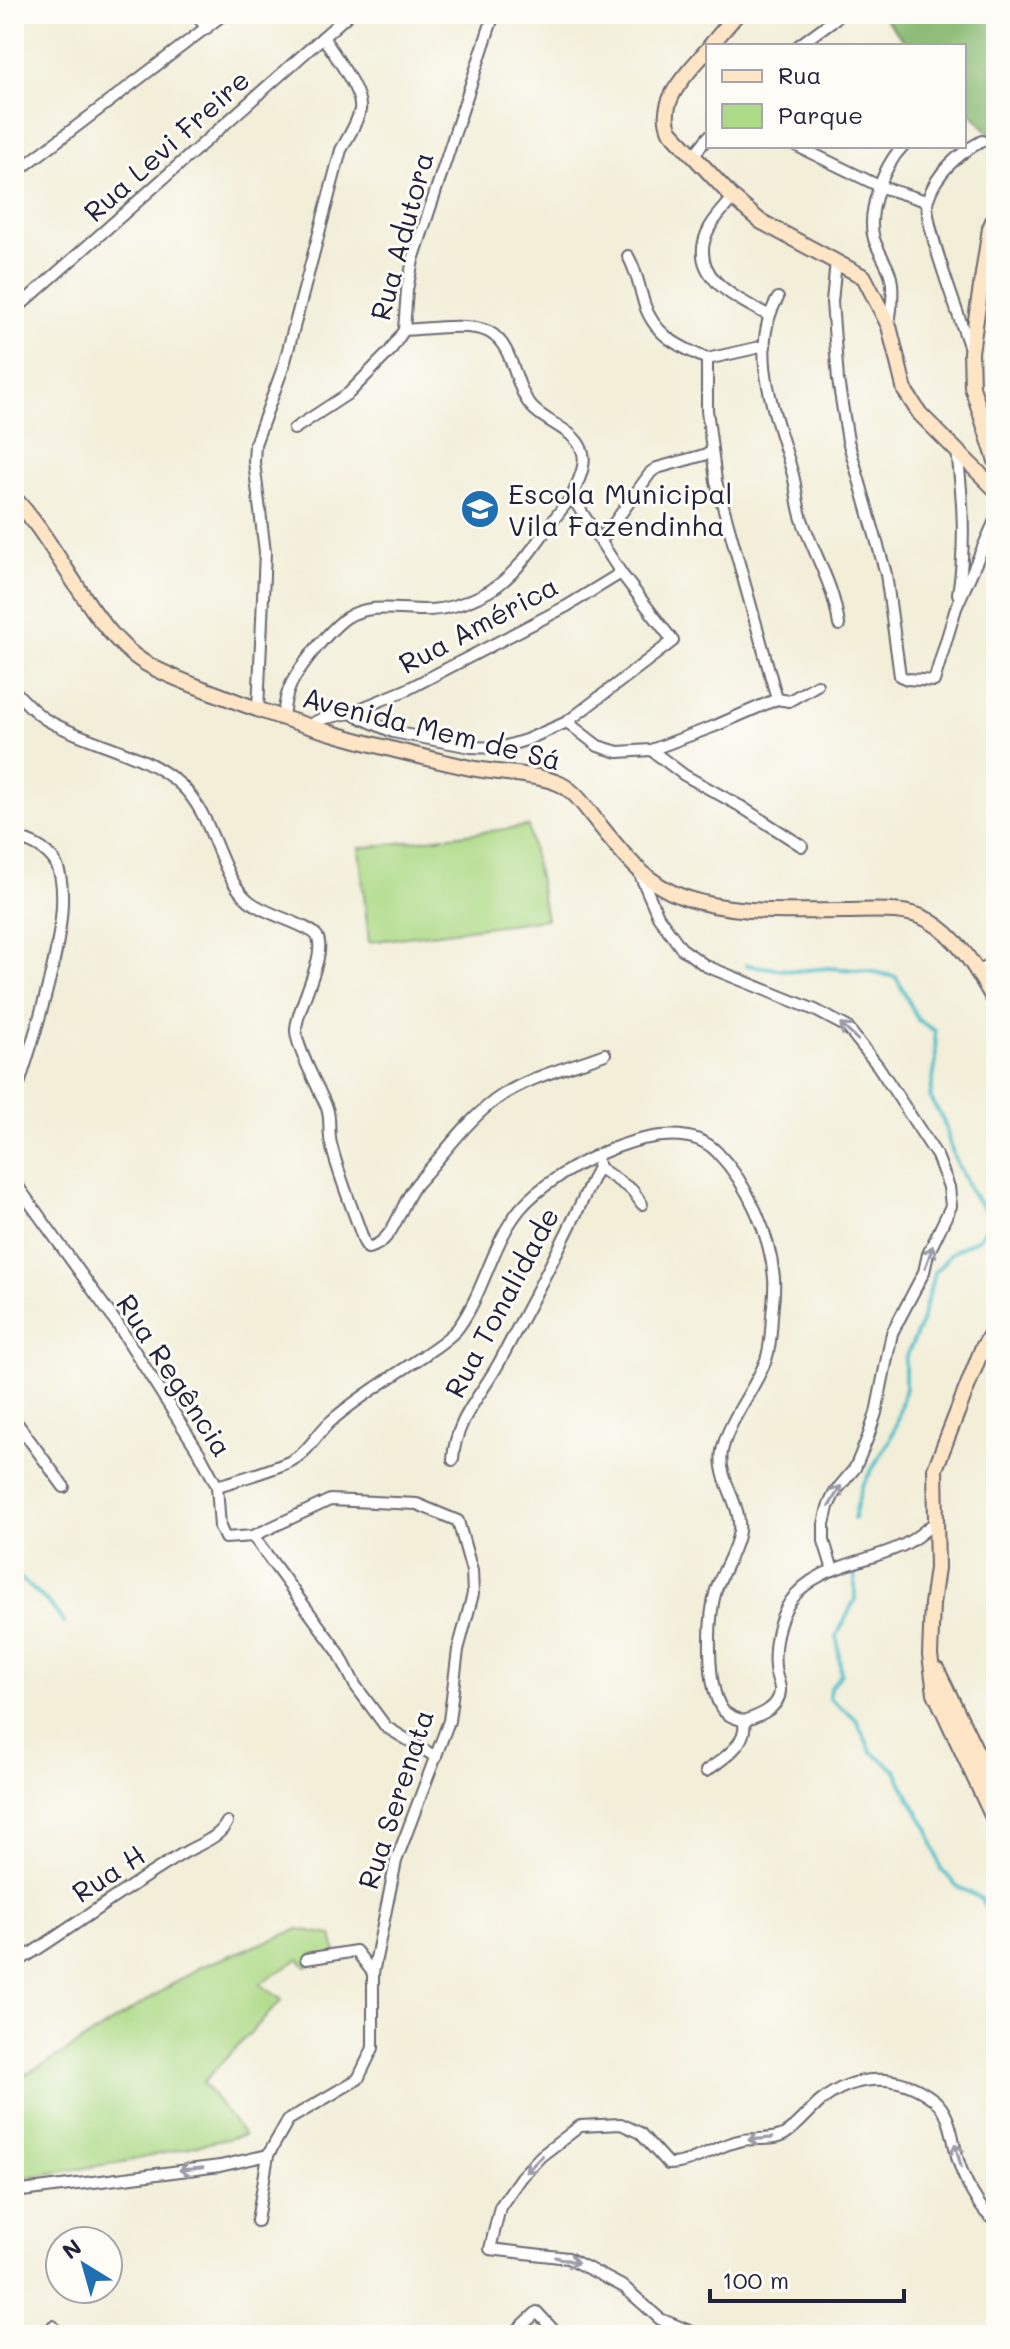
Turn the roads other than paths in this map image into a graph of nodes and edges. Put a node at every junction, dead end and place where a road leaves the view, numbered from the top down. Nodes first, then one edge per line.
1 (195, 14) edge
2 (224, 14) edge
3 (349, 14) edge
4 (494, 14) edge
5 (737, 14) edge
6 (836, 18) dead end
7 (207, 28) junction
8 (323, 37) junction
9 (712, 44) edge
10 (801, 44) edge
11 (706, 51) edge
12 (706, 140) edge
13 (982, 141) dead end
14 (901, 148) edge
15 (814, 150) edge
16 (693, 156) junction
17 (15, 170) edge
18 (881, 187) junction
19 (733, 198) junction
20 (926, 201) junction
21 (996, 214) edge
22 (628, 256) dead end
23 (836, 261) junction
24 (778, 298) dead end
25 (14, 311) edge
26 (768, 315) junction
27 (889, 326) junction
28 (404, 330) junction
29 (765, 346) junction
30 (971, 352) junction
31 (707, 359) junction
32 (294, 429) dead end
33 (957, 451) junction
34 (711, 453) junction
35 (996, 461) edge
36 (996, 490) edge
37 (572, 497) junction
38 (14, 498) edge
39 (996, 518) edge
40 (601, 541) junction
41 (621, 573) junction
42 (956, 608) junction
43 (839, 625) dead end
44 (817, 685) dead end
45 (14, 690) edge
46 (777, 699) junction
47 (258, 710) junction
48 (350, 713) junction
49 (283, 718) junction
50 (567, 722) junction
51 (307, 726) junction
52 (651, 750) junction
53 (14, 837) edge
54 (802, 846) dead end
55 (637, 869) junction
56 (996, 961) edge
57 (979, 971) junction
58 (996, 1003) edge
59 (605, 1054) dead end
60 (14, 1100) edge
61 (598, 1162) junction
62 (14, 1181) edge
63 (642, 1204) dead end
64 (996, 1325) edge
65 (14, 1419) edge
66 (453, 1460) dead end
67 (217, 1486) junction
68 (64, 1487) dead end
69 (934, 1523) junction
70 (253, 1536) junction
71 (833, 1570) junction
72 (940, 1691) junction
73 (744, 1721) junction
74 (436, 1757) junction
75 (706, 1771) dead end
76 (996, 1792) edge
77 (227, 1822) dead end
78 (996, 1824) edge
79 (306, 1959) dead end
80 (14, 1964) edge
81 (373, 1973) junction
82 (268, 2155) junction
83 (14, 2192) edge
84 (257, 2221) dead end
85 (996, 2222) edge
86 (512, 2335) edge
87 (558, 2335) edge
88 (699, 2335) edge

1 - 7 street
2 - 7 street
3 - 8 street, Rua Levi Freire
4 - 28 street, Rua Adutora
5 - 9 street
6 - 10 street
7 - 17 street
8 - 25 street, Rua Levi Freire
8 - 47 street
11 - 16 street
12 - 16 street
13 - 20 street
14 - 18 street
15 - 18 street
16 - 19 street
18 - 20 street
18 - 27 street
19 - 23 street
19 - 26 street
20 - 30 street
21 - 30 street
22 - 31 street
23 - 27 street
23 - 42 street
24 - 26 street
26 - 29 street
27 - 33 street
28 - 32 street, Rua Adutora
28 - 37 street
29 - 31 street
29 - 43 street
30 - 35 street
31 - 34 street
33 - 36 street
33 - 42 street
34 - 40 street
34 - 46 street
37 - 40 street
37 - 49 street
38 - 47 street, Avenida Mem de Sá
39 - 42 street
40 - 41 street
41 - 48 street, Rua América
41 - 50 street
44 - 46 street
45 - 59 street
46 - 52 street
47 - 49 street, Avenida Mem de Sá
48 - 50 street
48 - 51 street, Rua América
49 - 51 street, Avenida Mem de Sá
50 - 52 street
51 - 55 street, Avenida Mem de Sá
52 - 54 street
53 - 60 street
55 - 57 street
71 -> 55 street, Avenida Mem de Sá
56 - 57 street
57 - 58 street
61 - 63 street
61 - 66 street, Rua Tonalidade
61 - 67 street
61 - 73 street
62 - 67 street, Rua Regência
64 - 69 street
65 - 68 street
67 - 70 street, Rua Regência
69 - 71 street
69 - 72 street
70 - 74 street
70 - 74 street, Rua Serenata
71 - 73 street
72 - 76 street
72 - 78 street
73 - 75 street
74 - 81 street, Rua Serenata
77 - 80 street, Rua H
79 - 81 street
81 - 82 street, Rua Serenata
82 -> 83 street
82 - 84 street
85 -> 88 street
86 - 87 street

